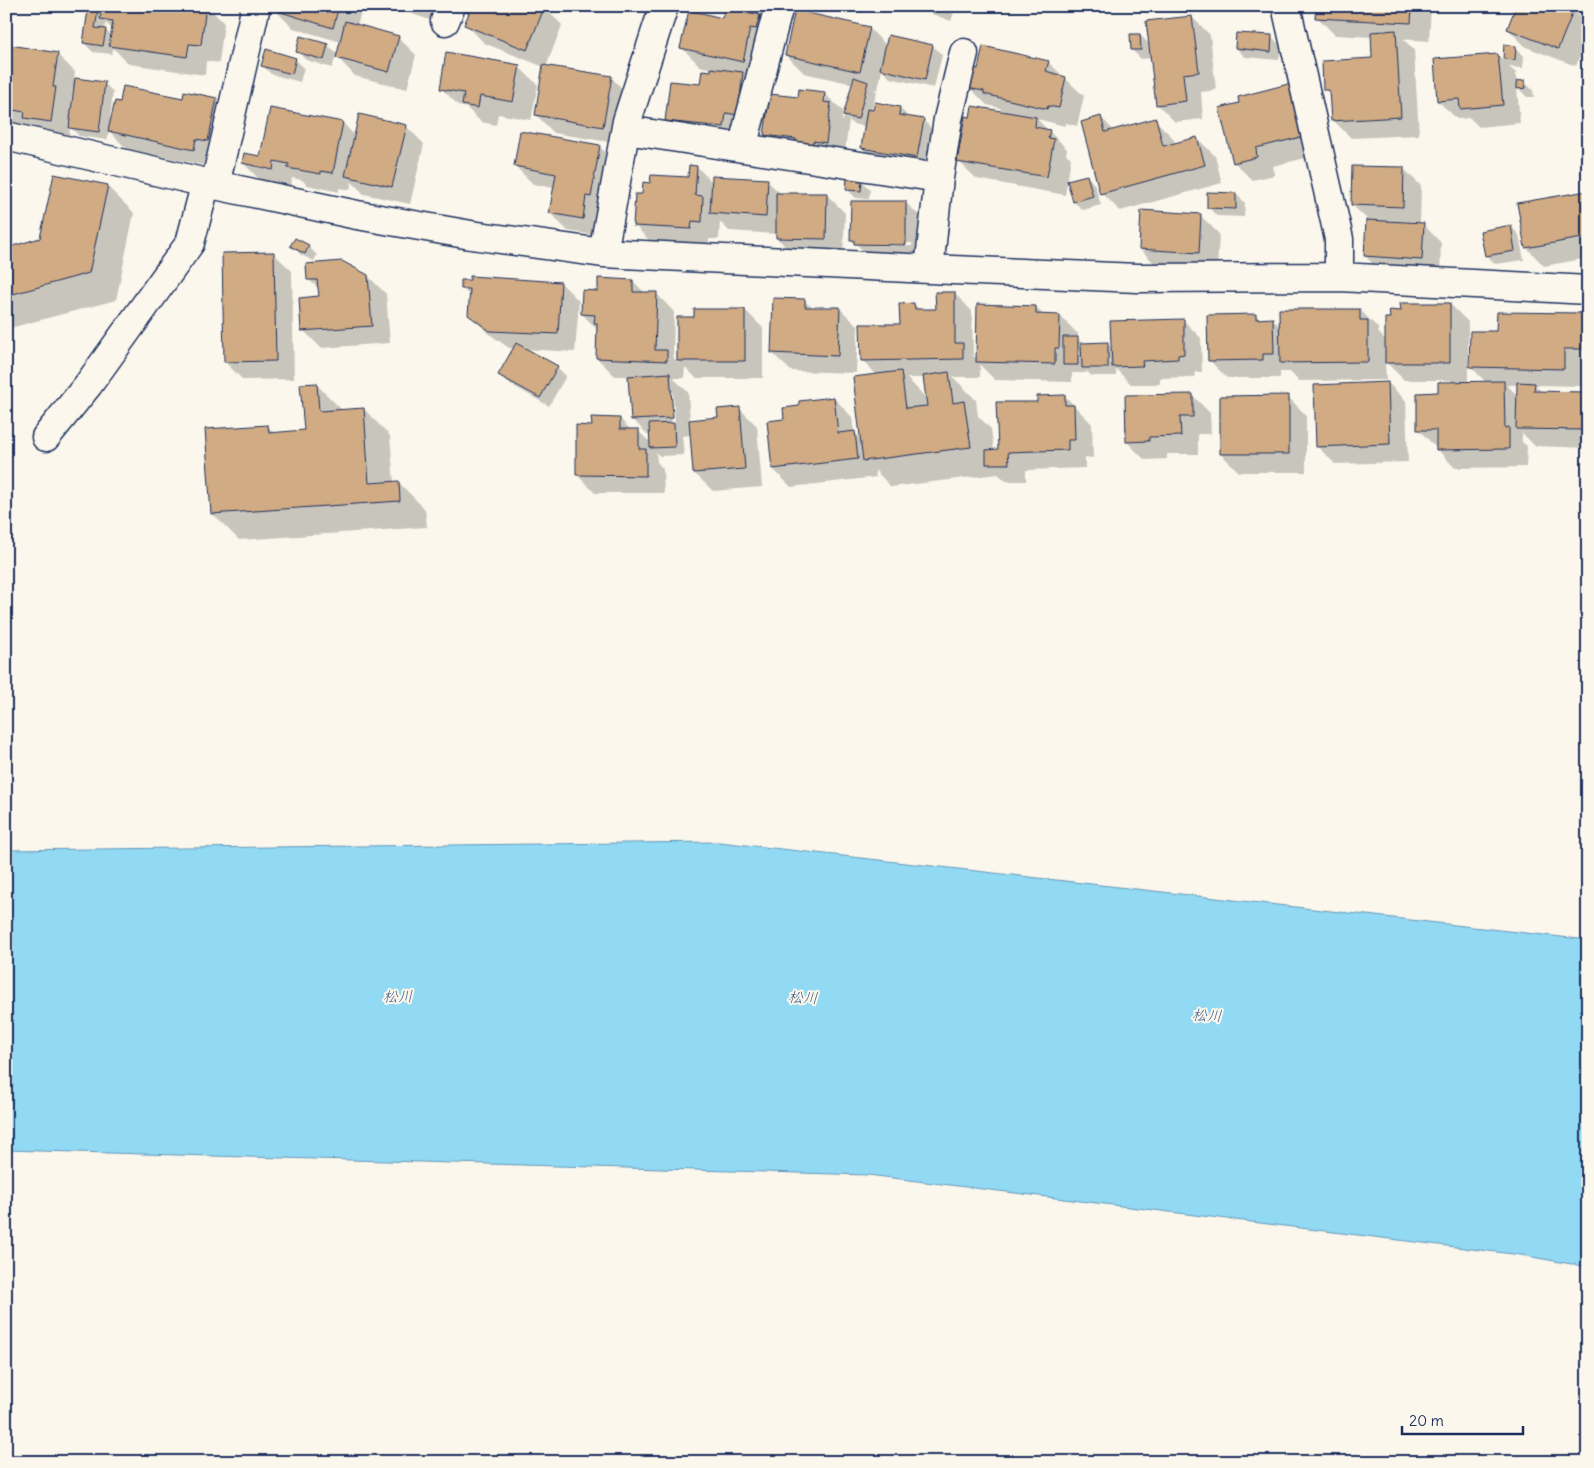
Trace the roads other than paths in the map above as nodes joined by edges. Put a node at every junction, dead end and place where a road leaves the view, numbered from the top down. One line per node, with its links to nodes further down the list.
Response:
1 (256, 6): 10 (street)
2 (779, 6): 8 (street)
3 (1286, 6): 13 (street)
4 (660, 7): 6 (street)
5 (964, 53): 9 (street)
6 (626, 130): 8 (street); 11 (street)
7 (6, 136): 10 (street)
8 (742, 148): 9 (street)
9 (939, 178): 12 (street)
10 (211, 184): 11 (street); 15 (street)
11 (603, 253): 12 (street)
12 (929, 269): 13 (street)
13 (1339, 277): 14 (street)
14 (1588, 290)
15 (46, 437)

